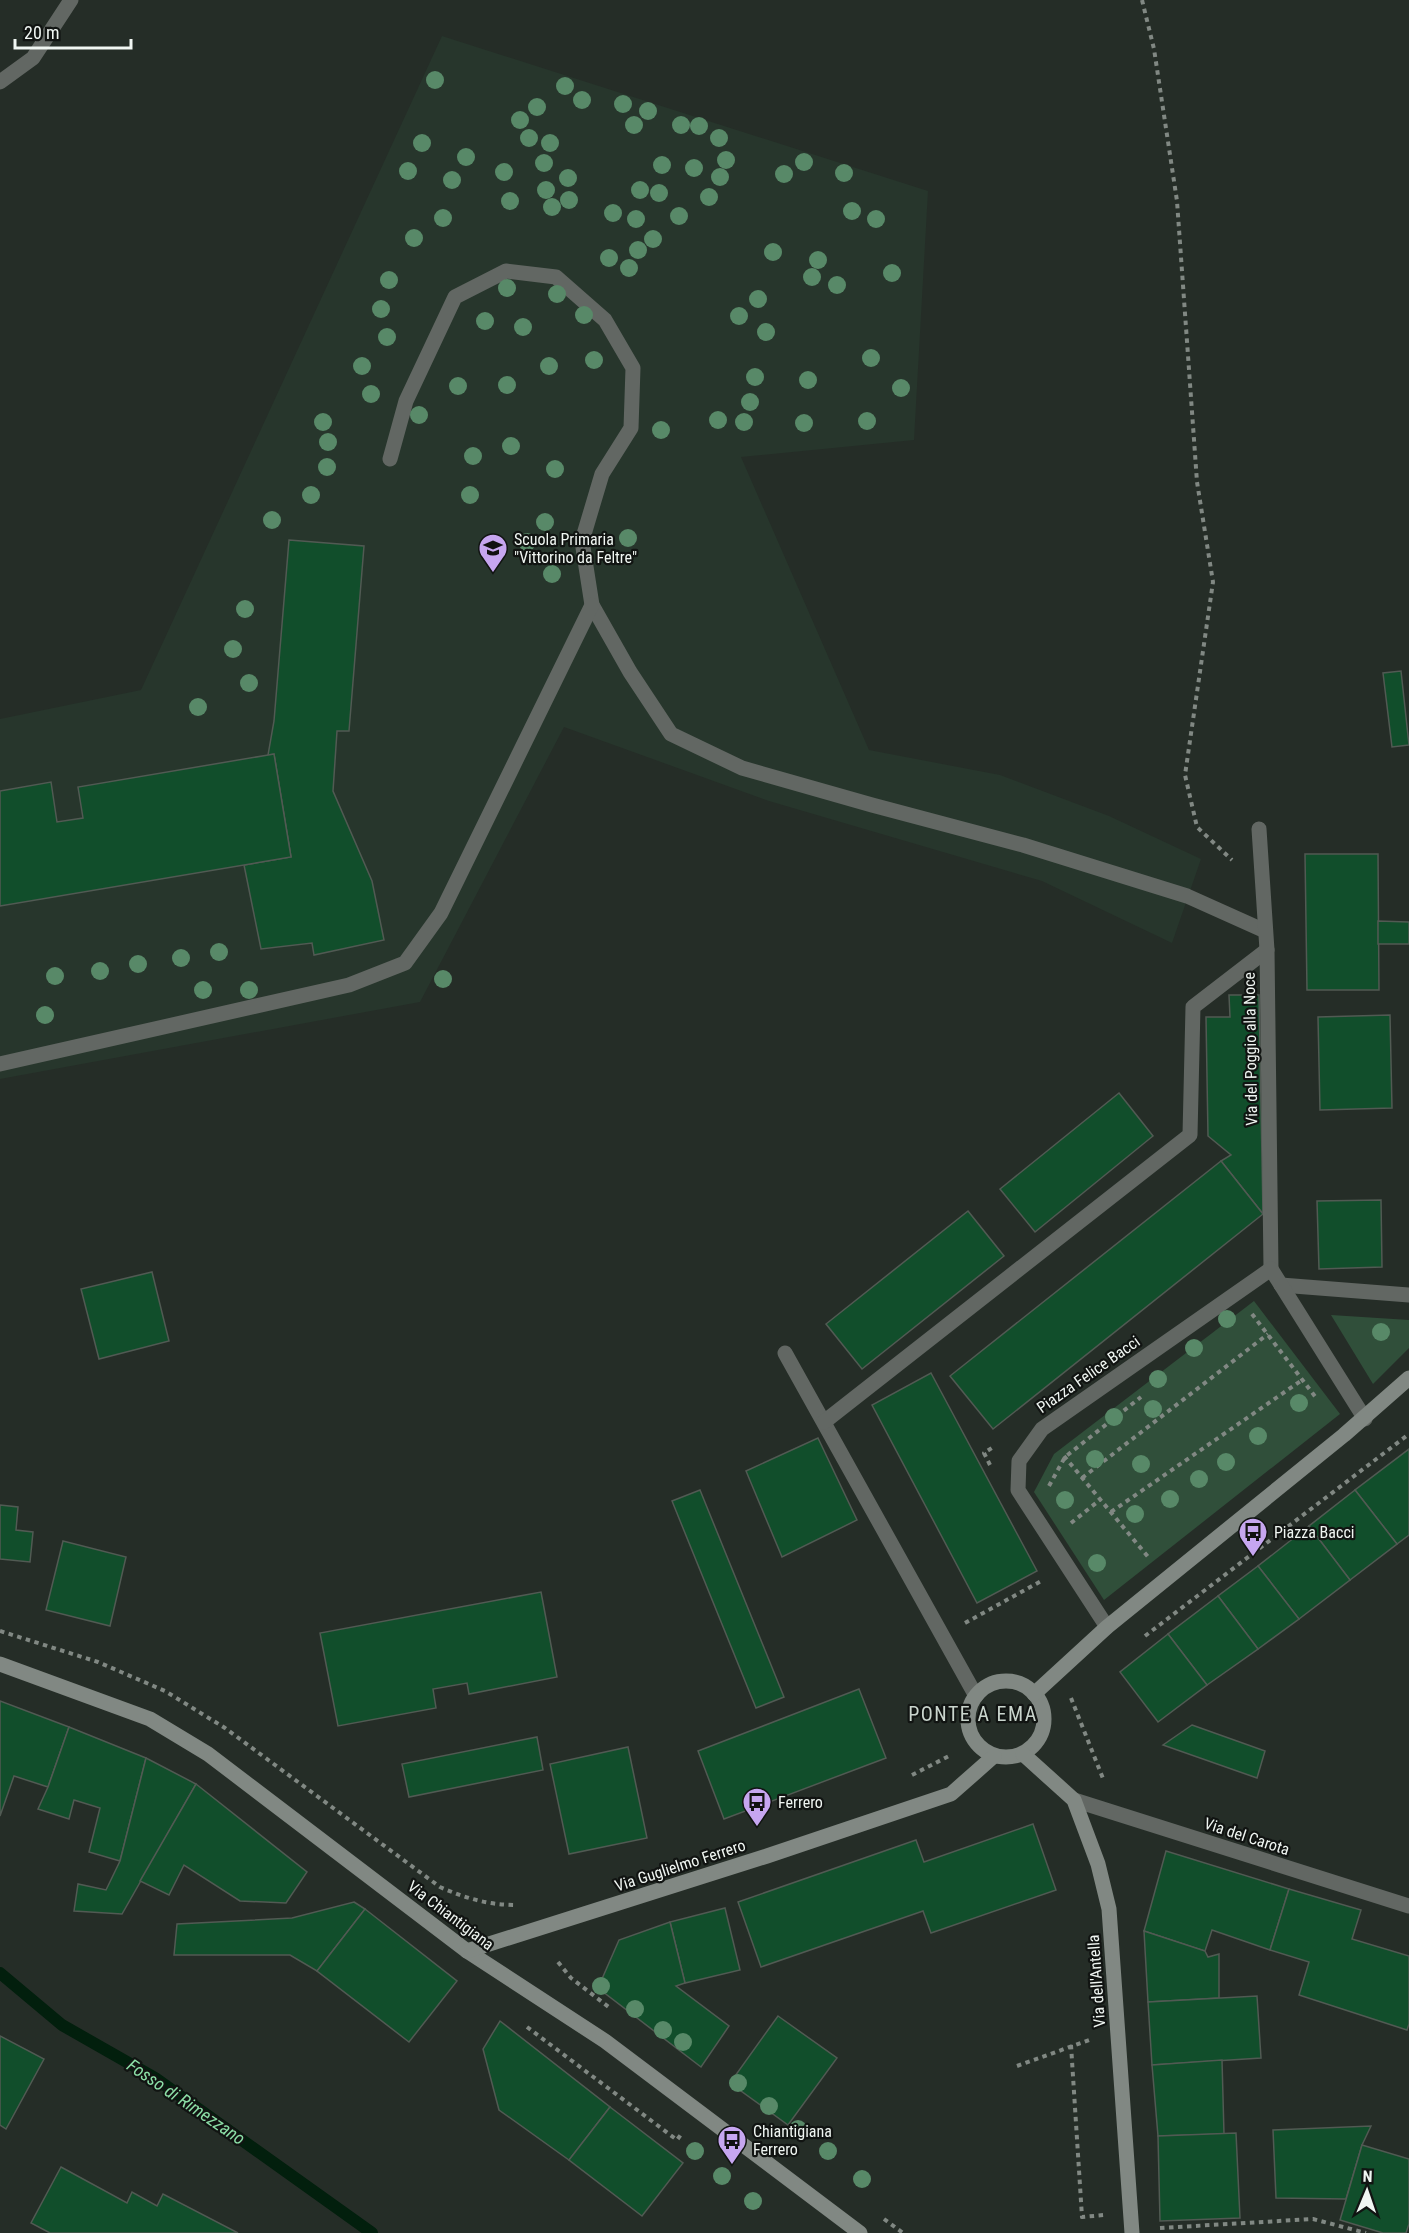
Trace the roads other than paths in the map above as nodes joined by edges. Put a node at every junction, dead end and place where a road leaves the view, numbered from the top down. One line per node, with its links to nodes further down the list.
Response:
1 (71, 0): 2 (street)
2 (0, 82)
3 (390, 459): 4 (street)
4 (592, 605): 6 (street); 8 (street)
5 (1259, 829): 6 (street, Via del Poggio alla Noce)
6 (1265, 931): 7 (street, Via del Poggio alla Noce)
7 (1267, 950): 9 (street, Via del Poggio alla Noce); 15 (street)
8 (0, 1064)
9 (1271, 1269): 10 (street); 16 (street, Piazza Felice Bacci)
10 (1281, 1286): 11 (street); 14 (street)
11 (1409, 1295)
12 (785, 1353): 15 (street)
13 (1409, 1378): 14 (street)
14 (1365, 1419): 16 (street)
15 (824, 1422): 19 (street)
16 (1107, 1627): 18 (street)
17 (0, 1664): 24 (street, Via Chiantigiana)
18 (1034, 1694): 19 (street); 20 (street)
19 (976, 1696): 21 (street)
20 (1023, 1754): 21 (street); 22 (street, Via dell'Antella)
21 (994, 1756): 24 (street, Via Guglielmo Ferrero)
22 (1074, 1800): 23 (street, Via del Carota); 26 (street, Via dell'Antella)
23 (1409, 1906)
24 (467, 1951): 25 (street, Via Chiantigiana)
25 (860, 2233)
26 (1132, 2233)

